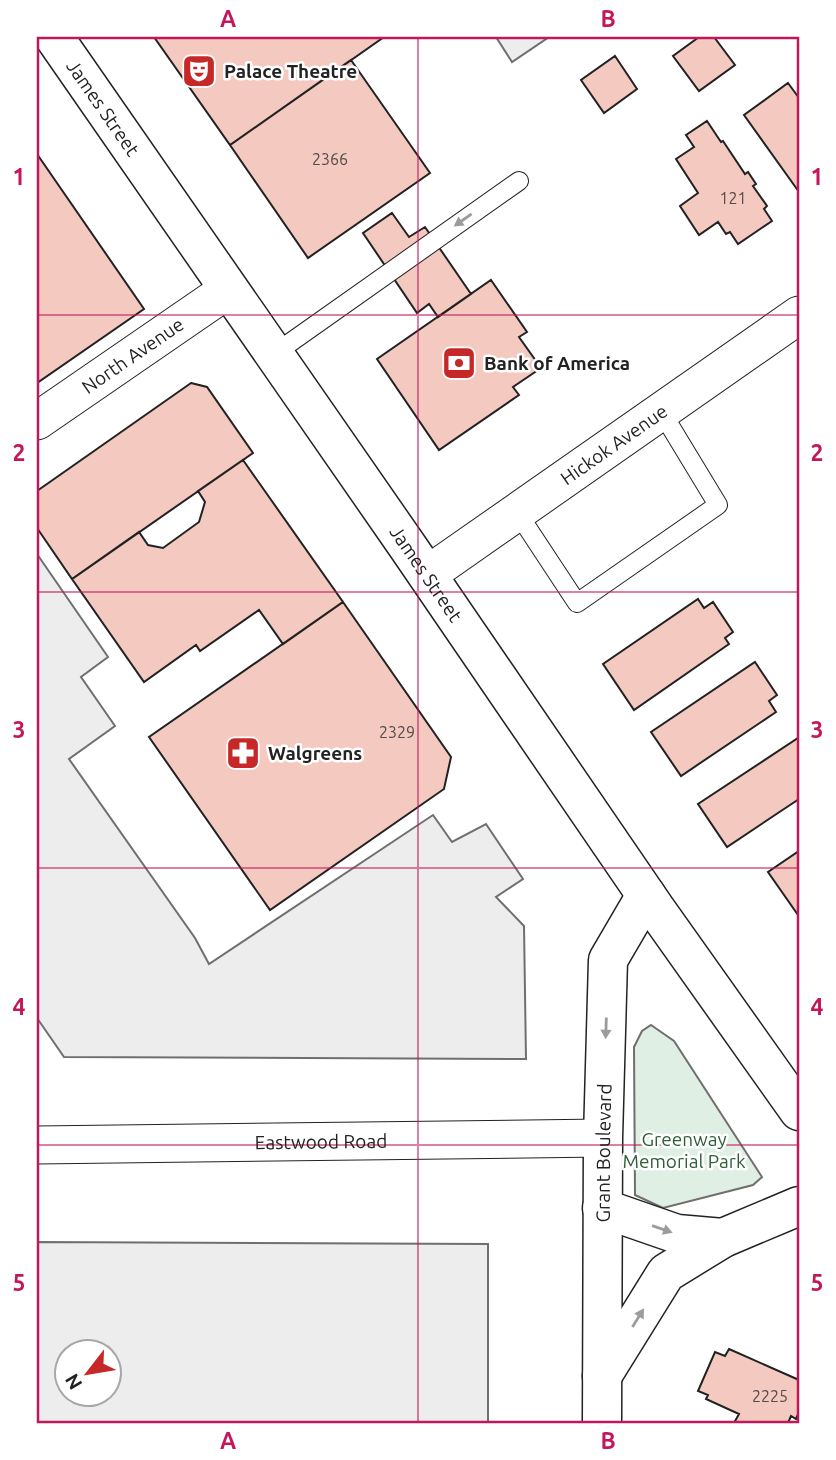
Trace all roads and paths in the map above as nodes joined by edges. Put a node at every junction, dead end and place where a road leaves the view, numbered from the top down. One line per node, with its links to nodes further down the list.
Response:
1 (54, 37): 3 (main road, James Street)
2 (519, 181): 5 (lane, one-way to 5)
3 (229, 289): 5 (main road, James Street); 7 (street, North Avenue)
4 (799, 315): 6 (street, Hickok Avenue)
5 (274, 354): 9 (main road, James Street)
6 (661, 411): 8 (street, Hickok Avenue); 8 (lane)
7 (37, 421)
8 (517, 512): 9 (street, Hickok Avenue)
9 (427, 575): 10 (main road, James Street)
10 (646, 895): 11 (main road, James Street); 12 (main road, Grant Boulevard, one-way to 12)
11 (799, 1111)
12 (603, 1138): 13 (street, Eastwood Road); 15 (main road, Grant Boulevard)
13 (37, 1145)
14 (799, 1206): 16 (main road)
15 (602, 1208): 16 (main road, one-way to 16); 17 (main road, Grant Boulevard)
16 (723, 1238): 17 (main road, one-way to 16)
17 (602, 1376): 18 (main road, Grant Boulevard)
18 (602, 1423)

